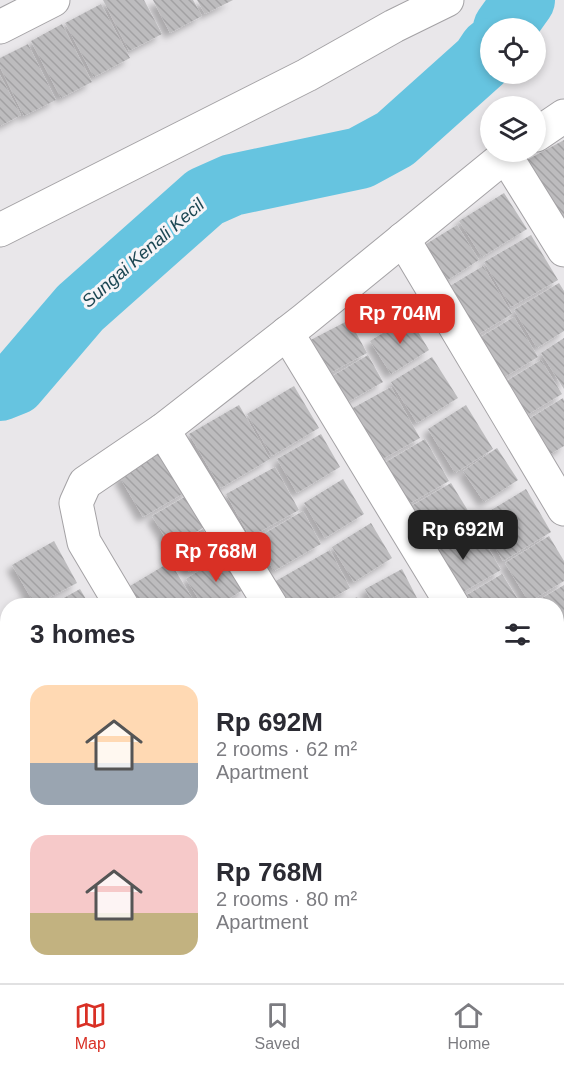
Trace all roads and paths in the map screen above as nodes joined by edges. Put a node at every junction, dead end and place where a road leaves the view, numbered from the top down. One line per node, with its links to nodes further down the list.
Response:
1 (53, 0): 3 (street)
2 (447, 0): 8 (street)
3 (0, 27)
4 (564, 116): 5 (street)
5 (546, 128)
6 (496, 162): 9 (street)
7 (512, 162): 10 (street)
8 (0, 230)
9 (403, 239): 11 (street); 13 (street)
10 (564, 250)
11 (287, 333): 12 (street); 16 (street)
12 (163, 430): 14 (street); 15 (street)
13 (564, 509)
14 (117, 598)
15 (266, 598)
16 (448, 598)

